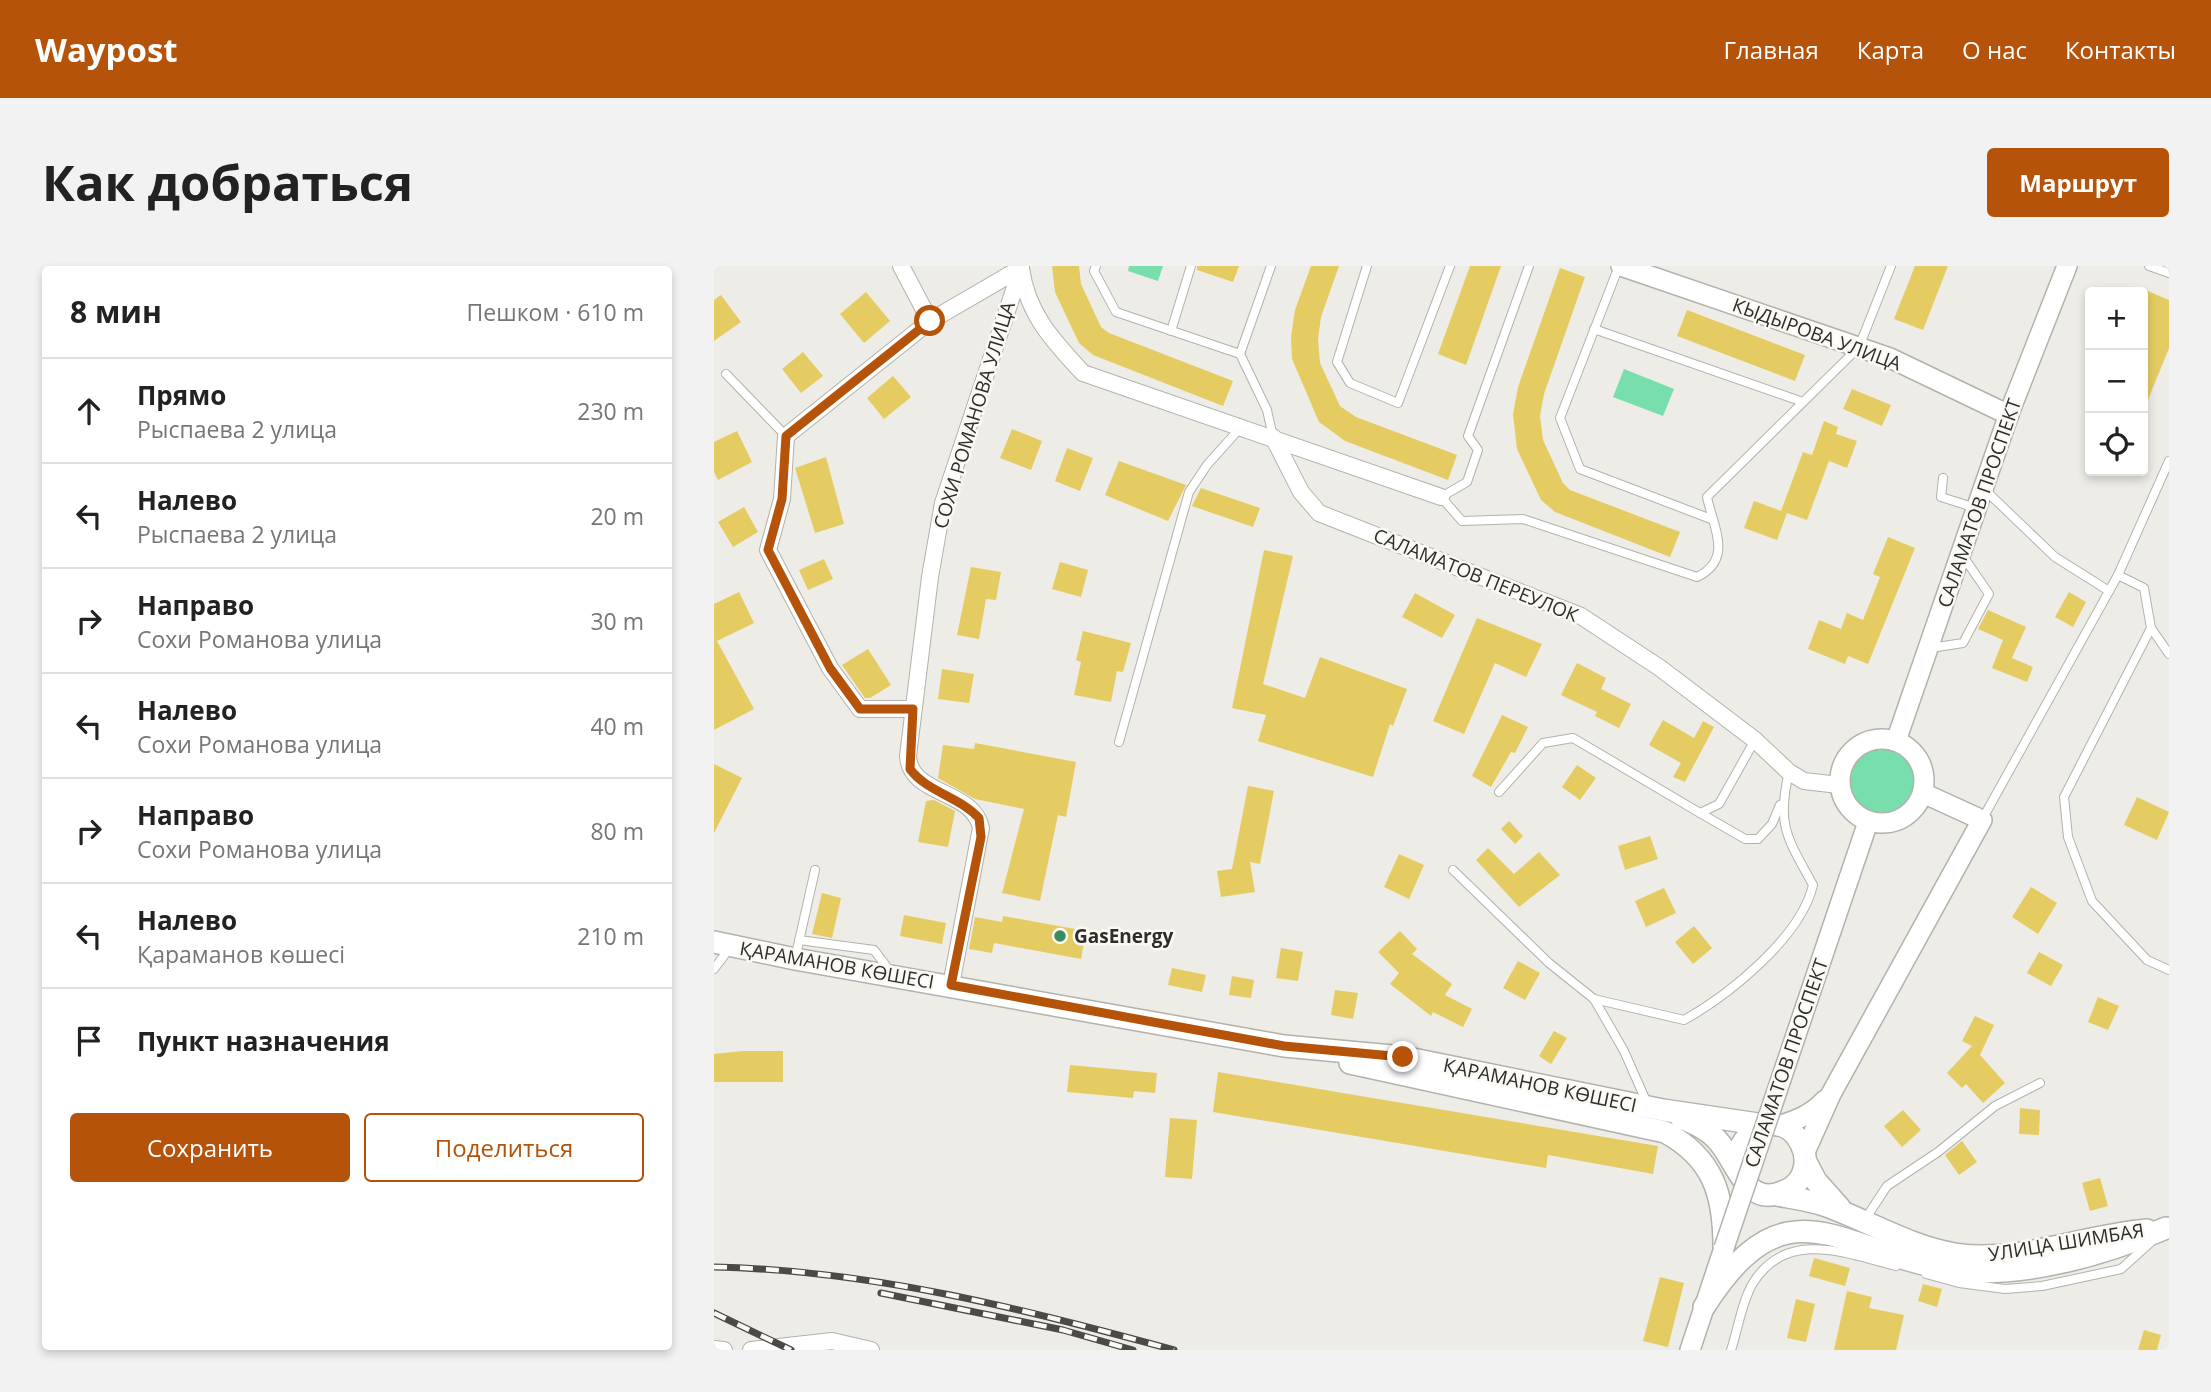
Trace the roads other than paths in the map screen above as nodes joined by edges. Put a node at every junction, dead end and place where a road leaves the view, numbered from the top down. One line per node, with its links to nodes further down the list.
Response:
1 (901, 266): 14 (street)
2 (1096, 266): 16 (lane)
3 (1191, 266): 16 (lane)
4 (1271, 266): 18 (lane)
5 (1367, 266): 6 (lane)
6 (1450, 266)
7 (1529, 266): 28 (lane)
8 (1620, 266): 15 (lane); 17 (street, КЫДЫРОВА УЛИЦА)
9 (1891, 266): 17 (lane)
10 (2067, 266): 21 (street, САЛАМАТОВ ПРОСПЕКТ)
11 (2149, 266): 13 (lane)
12 (1021, 267): 14 (street); 22 (street); 37 (street, СОХИ РОМАНОВА УЛИЦА)
13 (2169, 273)
14 (930, 321): 23 (street)
15 (1594, 329): 20 (lane); 30 (lane)
16 (1171, 331): 18 (lane)
17 (1859, 347): 20 (lane); 21 (street, КЫДЫРОВА УЛИЦА)
18 (1240, 354): 24 (lane)
19 (726, 374): 23 (lane)
20 (1803, 402): 30 (lane)
21 (2008, 415): 27 (street, САЛАМАТОВ ПРОСПЕКТ)
22 (1242, 426): 24 (street); 40 (lane)
23 (786, 436): 37 (street)
24 (1273, 437): 28 (street); 38 (street, САЛАМАТОВ ПЕРЕУЛОК)
25 (2169, 461): 32 (lane)
26 (1943, 478): 29 (lane)
27 (1983, 488): 29 (street, САЛАМАТОВ ПРОСПЕКТ); 33 (lane)
28 (1441, 496): 30 (lane)
29 (1976, 508): 31 (street, САЛАМАТОВ ПРОСПЕКТ)
30 (1711, 519)
31 (1961, 552): 35 (street, САЛАМАТОВ ПРОСПЕКТ); 35 (lane)
32 (2118, 575): 33 (lane); 34 (lane)
33 (2109, 591): 47 (lane)
34 (2151, 628): 36 (lane); 54 (lane)
35 (1928, 648): 39 (street, САЛАМАТОВ ПРОСПЕКТ)
36 (2169, 654)
37 (913, 709): 55 (street, СОХИ РОМАНОВА УЛИЦА)
38 (1755, 740): 41 (street, САЛАМАТОВ ПЕРЕУЛОК); 46 (lane)
39 (1896, 741): 42 (street); 44 (street)
40 (1119, 742)
41 (1789, 772): 42 (street, САЛАМАТОВ ПЕРЕУЛОК); 45 (lane)
42 (1839, 785): 48 (street)
43 (1499, 792): 46 (lane)
44 (1923, 793): 47 (street); 48 (street)
45 (1782, 803): 46 (lane); 56 (lane)
46 (1700, 813)
47 (1982, 820): 59 (street)
48 (1867, 822): 67 (street, САЛАМАТОВ ПРОСПЕКТ, bridge)
49 (815, 870): 52 (lane)
50 (1453, 870): 56 (lane)
51 (723, 944): 52 (main road, ҚАРАМАНОВ КӨШЕСІ); 53 (lane)
52 (797, 949): 55 (main road, ҚАРАМАНОВ КӨШЕСІ)
53 (714, 969)
54 (2169, 970)
55 (951, 985): 57 (main road, ҚАРАМАНОВ КӨШЕСІ)
56 (1594, 999): 60 (lane)
57 (1284, 1046): 60 (main road, ҚАРАМАНОВ КӨШЕСІ); 67 (main road)
58 (2040, 1083): 65 (lane)
59 (1831, 1094): 61 (street); 62 (street)
60 (1656, 1109): 61 (main road); 63 (main road)
61 (1772, 1126): 62 (main road); 63 (main road)
62 (1805, 1157): 64 (main road); 65 (main road)
63 (1736, 1165): 64 (main road)
64 (1777, 1195): 65 (main road, УЛИЦА ШИМБАЯ)
65 (1855, 1219): 66 (main road, УЛИЦА ШИМБАЯ)
66 (2168, 1228): 68 (main road); 75 (lane)
67 (1724, 1248): 68 (street, САЛАМАТОВ ПРОСПЕКТ)
68 (1704, 1307): 74 (street, САЛАМАТОВ ПРОСПЕКТ)
69 (714, 1349): 71 (street)
70 (771, 1349): 72 (street); 73 (street)
71 (724, 1350)
72 (751, 1350)
73 (871, 1350)
74 (1690, 1350)
75 (1731, 1350)

